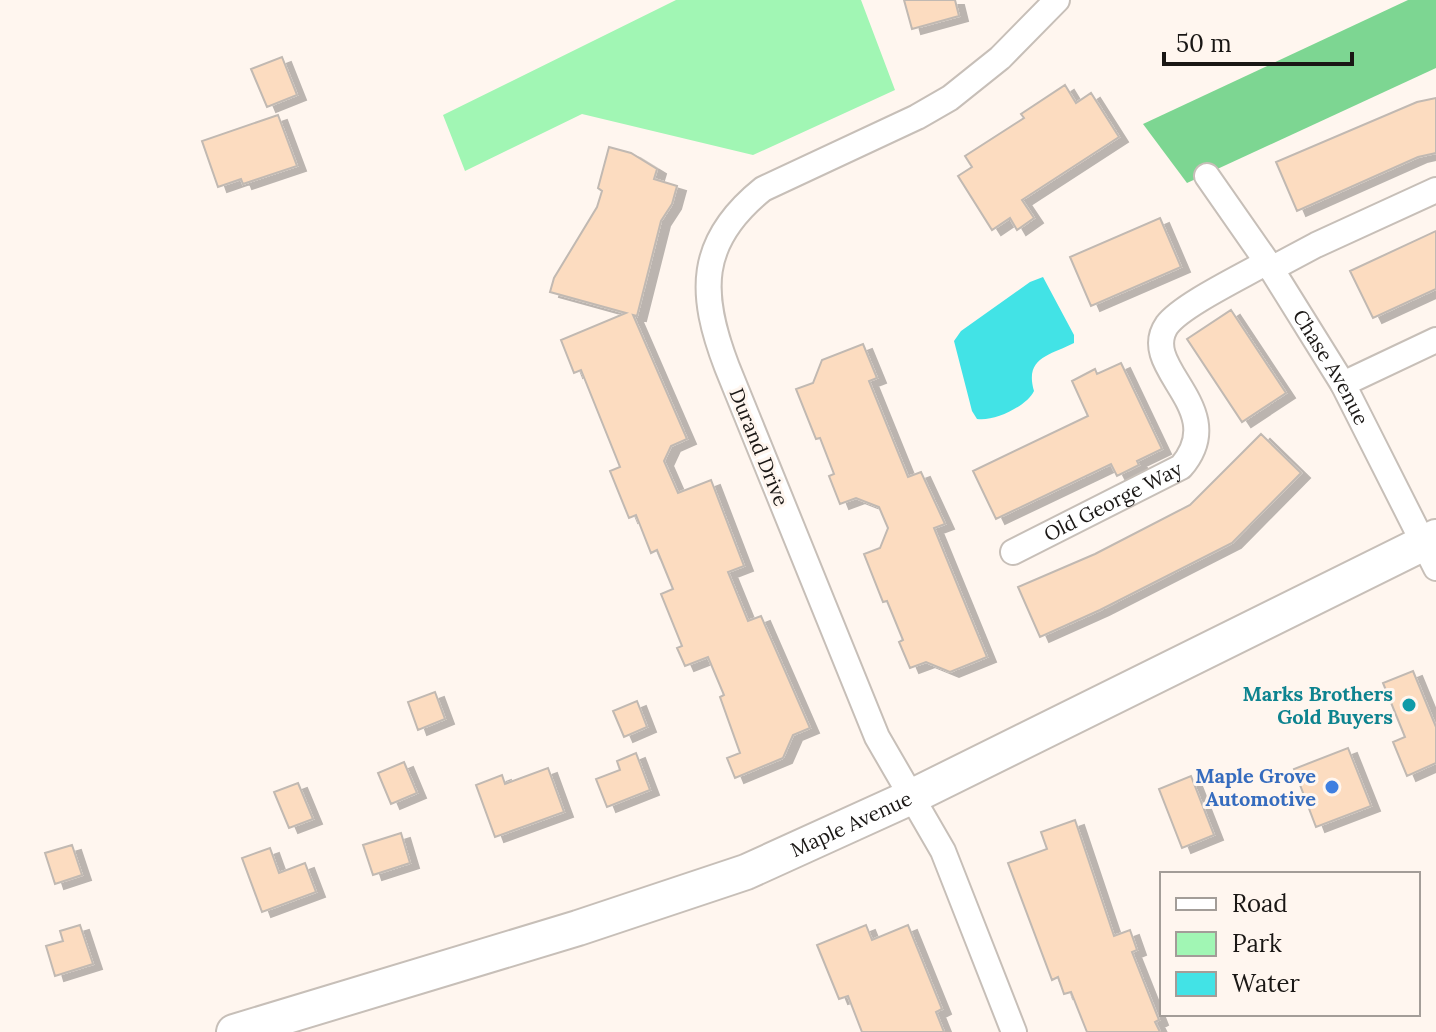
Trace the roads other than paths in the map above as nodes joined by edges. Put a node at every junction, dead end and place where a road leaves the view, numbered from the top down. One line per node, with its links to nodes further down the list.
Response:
1 (1057, 0): 9 (street, Durand Drive)
2 (1207, 176): 4 (street, Chase Avenue)
3 (1436, 190): 4 (street)
4 (1269, 266): 6 (street, Chase Avenue); 8 (street, Old George Way)
5 (1436, 340): 6 (street)
6 (1343, 384): 7 (street, Chase Avenue)
7 (1432, 549): 9 (main road, Maple Avenue)
8 (1013, 552)
9 (911, 797): 10 (main road, Maple Avenue); 11 (street, Durand Drive)
10 (234, 1032)
11 (1014, 1032)

